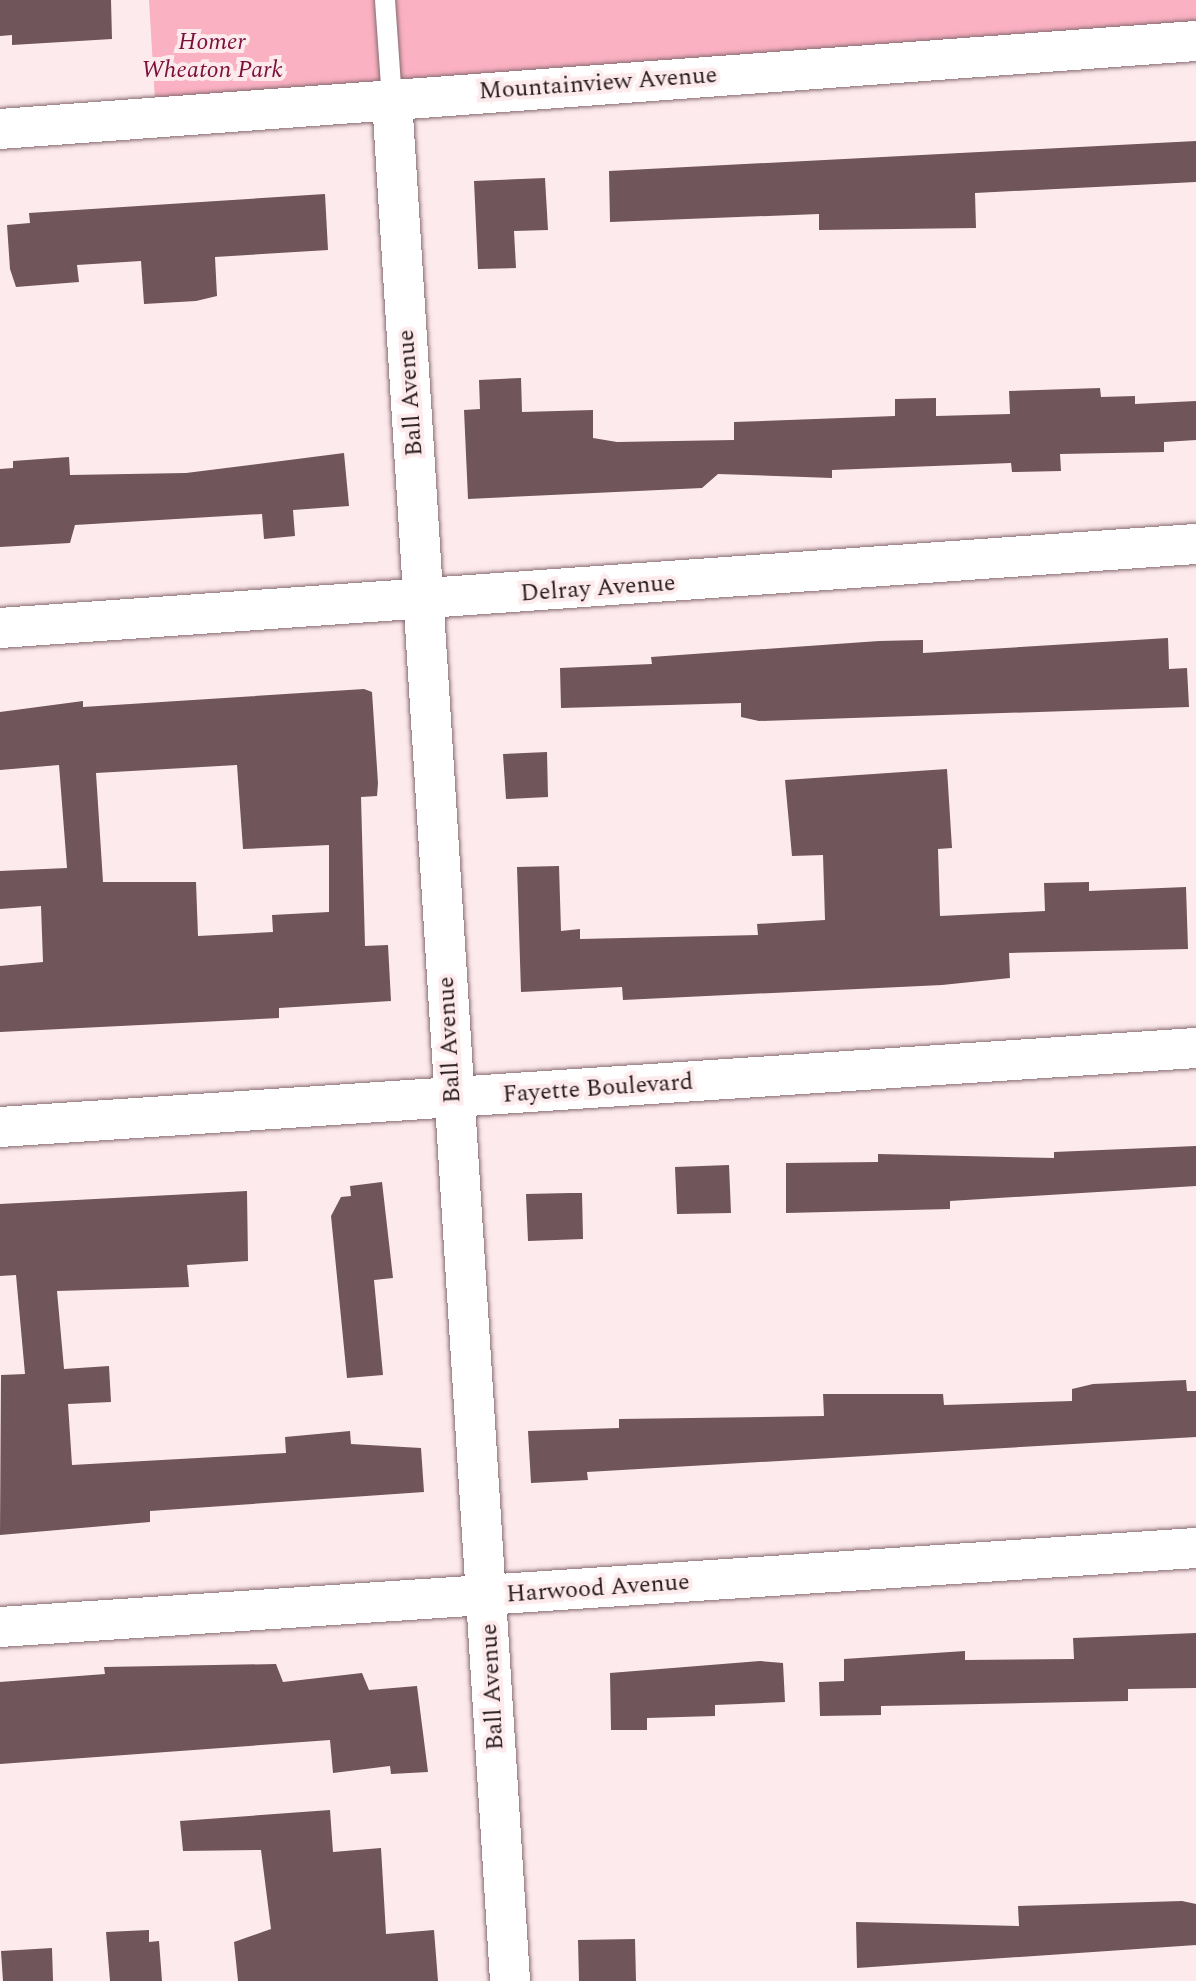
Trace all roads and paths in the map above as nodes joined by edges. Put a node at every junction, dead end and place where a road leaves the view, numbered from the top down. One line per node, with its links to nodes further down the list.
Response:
1 (385, 0): 3 (lane)
2 (1196, 41): 3 (street, Mountainview Avenue)
3 (392, 99): 4 (street, Mountainview Avenue); 6 (street, Ball Avenue)
4 (0, 129)
5 (1196, 544): 6 (street, Delray Avenue)
6 (424, 601): 7 (street, Delray Avenue); 9 (street, Ball Avenue)
7 (0, 628)
8 (1196, 1048): 9 (street, Fayette Boulevard)
9 (453, 1098): 10 (street, Fayette Boulevard); 12 (street, Ball Avenue)
10 (0, 1127)
11 (1196, 1548): 12 (street, Harwood Avenue)
12 (487, 1596): 13 (street, Harwood Avenue); 14 (street, Ball Avenue)
13 (0, 1627)
14 (510, 1981)

